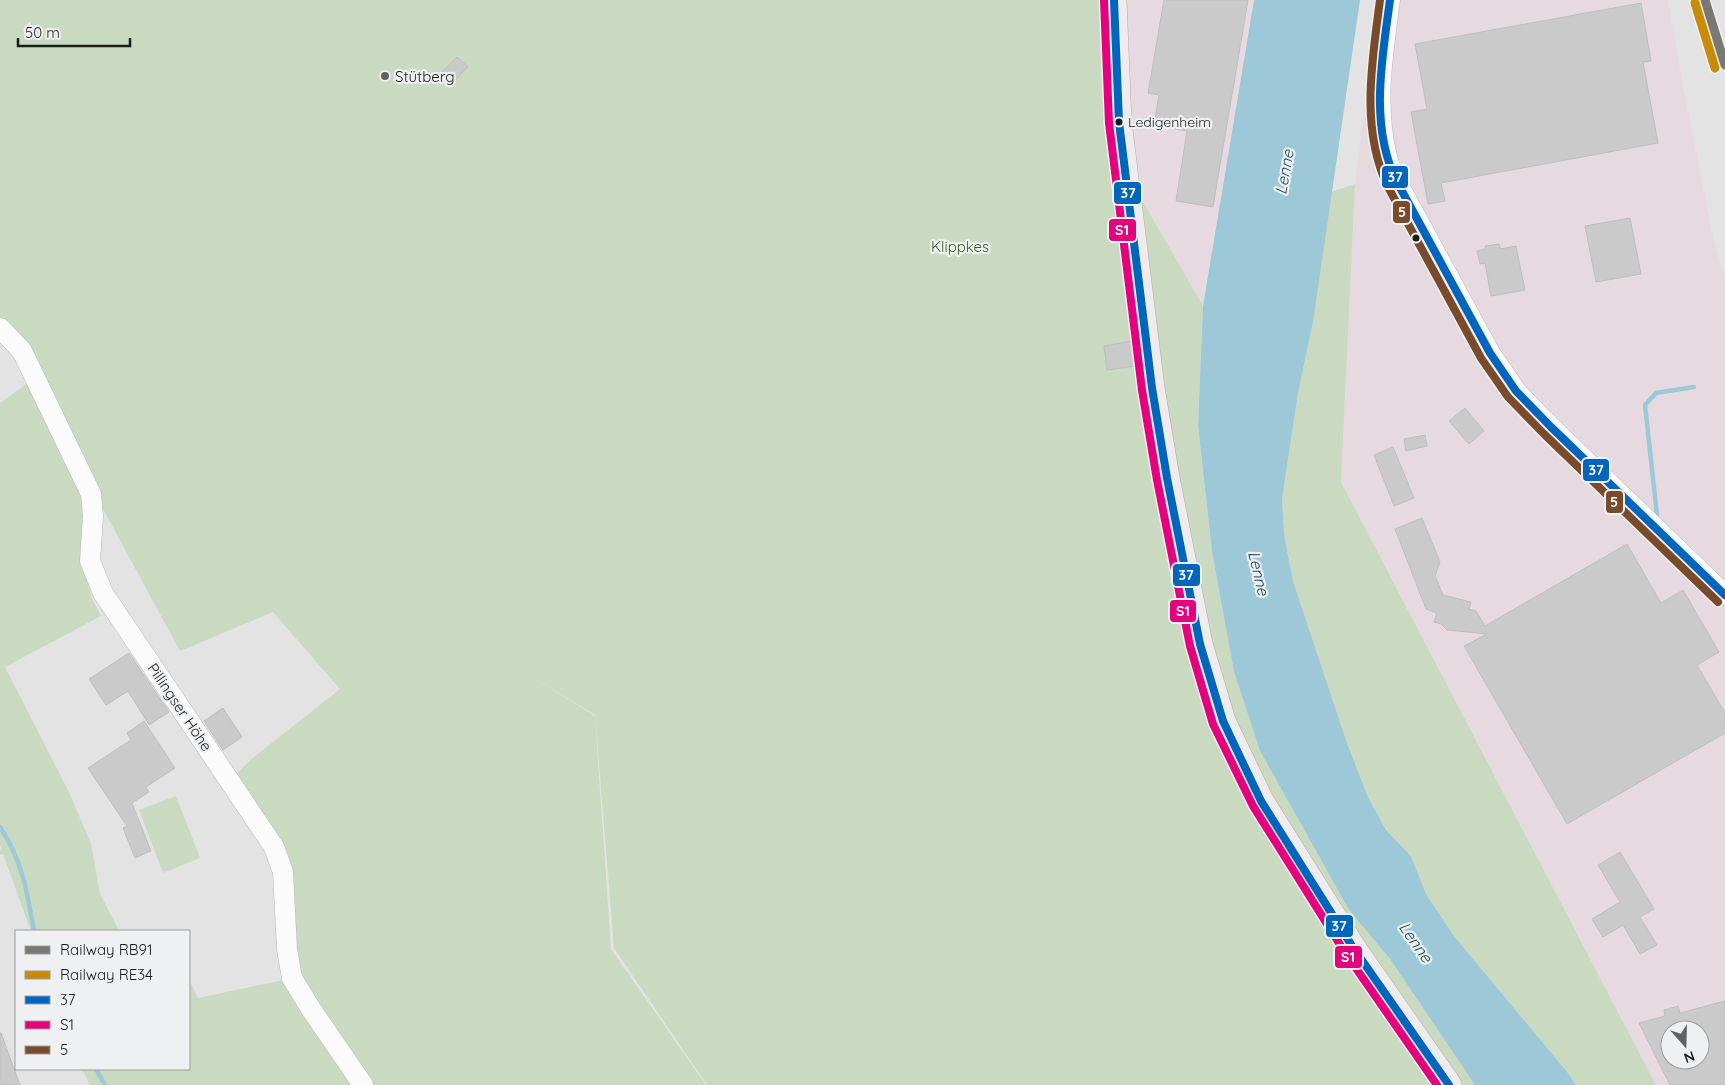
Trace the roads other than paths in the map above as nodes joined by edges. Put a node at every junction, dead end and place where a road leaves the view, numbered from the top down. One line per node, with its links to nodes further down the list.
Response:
1 (1114, 0): 6 (main road)
2 (1390, 0): 4 (street)
3 (0, 328): 5 (street, Pillingser Höhe)
4 (1725, 595)
5 (363, 1085)
6 (1449, 1085)

